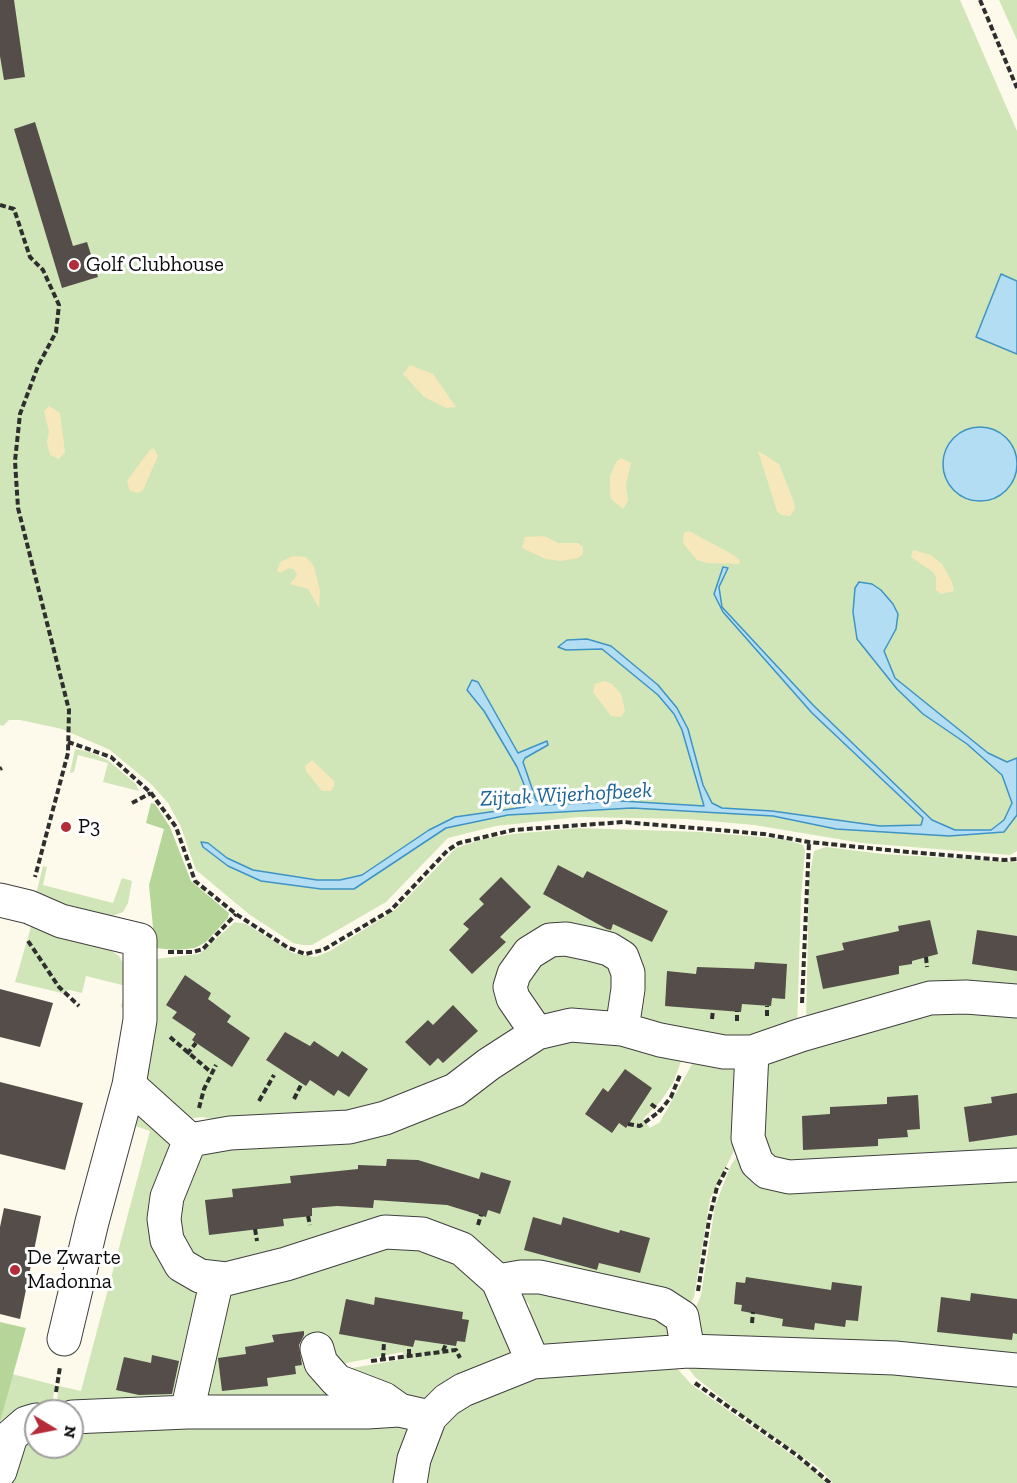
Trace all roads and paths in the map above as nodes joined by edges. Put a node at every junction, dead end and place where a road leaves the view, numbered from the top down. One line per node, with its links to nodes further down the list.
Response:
1 (980, 0): 2 (path)
2 (1017, 88)
3 (0, 205): 4 (path)
4 (68, 742): 5 (path); 9 (path)
5 (151, 793): 6 (path); 10 (path)
6 (132, 803)
7 (809, 842): 8 (path); 10 (path); 17 (path)
8 (1017, 859)
9 (15, 903): 11 (lane); 13 (path)
10 (236, 914): 11 (path)
11 (141, 950): 24 (lane)
12 (1017, 1001): 17 (lane)
13 (80, 1006)
14 (170, 1028): 21 (path)
15 (622, 1029): 16 (lane); 16 (lane); 19 (lane)
16 (537, 1033): 29 (lane)
17 (801, 1035): 20 (lane)
18 (196, 1043): 21 (path)
19 (690, 1046): 20 (lane); 26 (path)
20 (752, 1052): 28 (lane)
21 (187, 1054): 23 (path)
22 (216, 1065): 23 (path)
23 (212, 1073): 29 (path)
24 (129, 1085): 29 (lane); 36 (lane)
25 (651, 1104): 26 (path)
26 (660, 1111): 27 (path)
27 (628, 1124)
28 (748, 1138): 30 (lane); 34 (path)
29 (195, 1139): 31 (lane)
30 (1017, 1165)
31 (217, 1279): 32 (lane); 49 (lane)
32 (498, 1281): 34 (lane); 45 (lane)
33 (753, 1312): 35 (path)
34 (682, 1317): 42 (lane)
35 (752, 1326)
36 (64, 1339): 47 (path)
37 (384, 1342): 44 (path)
38 (446, 1344): 41 (path)
39 (409, 1347): 43 (path)
40 (317, 1349): 50 (lane)
41 (443, 1351)
42 (682, 1352): 45 (lane); 46 (lane); 54 (path)
43 (409, 1355)
44 (383, 1359)
45 (533, 1362): 50 (lane)
46 (1017, 1370)
47 (64, 1399)
48 (84, 1406): 49 (lane)
49 (188, 1412): 50 (lane)
50 (414, 1413): 53 (lane)
51 (24, 1425): 52 (lane)
52 (0, 1471)
53 (410, 1483)
54 (830, 1483)

